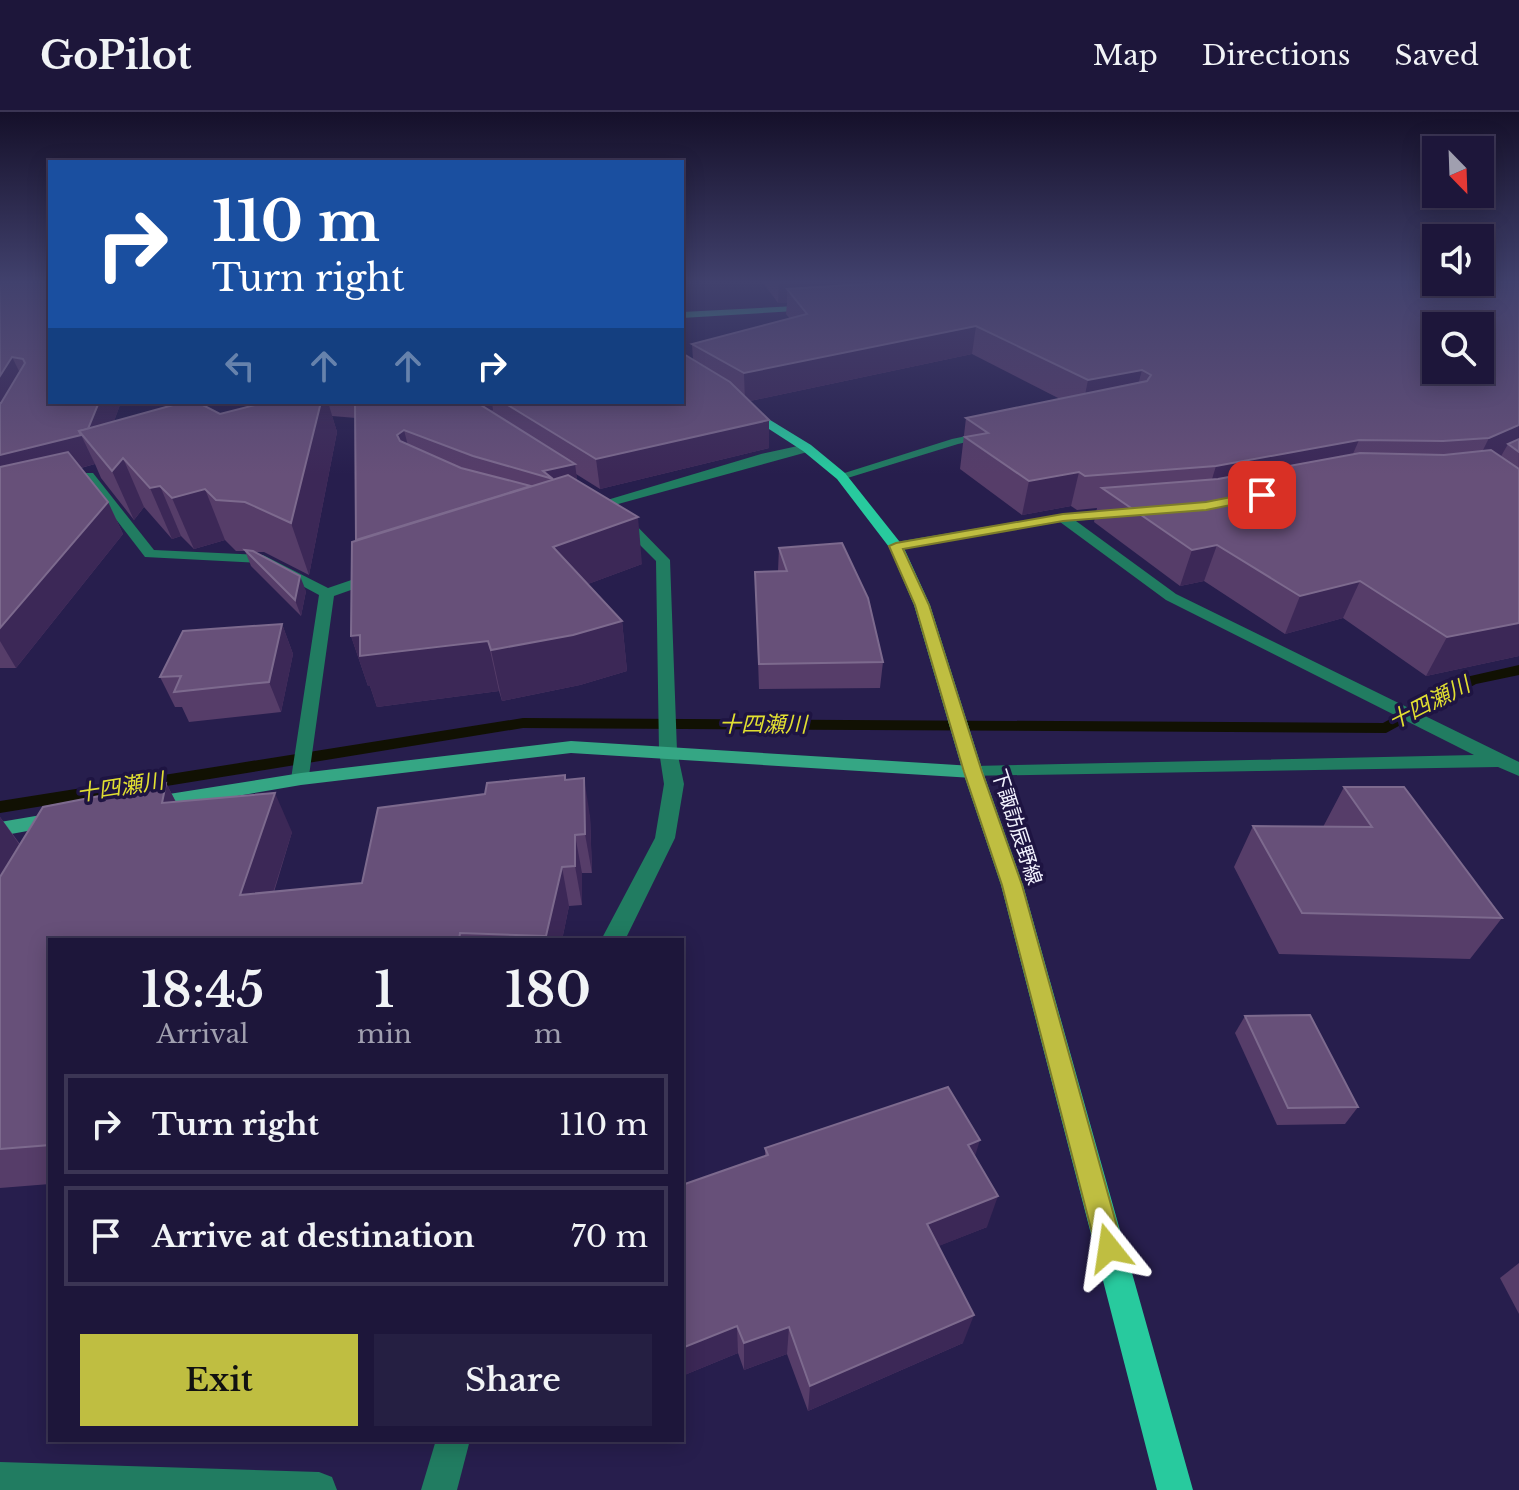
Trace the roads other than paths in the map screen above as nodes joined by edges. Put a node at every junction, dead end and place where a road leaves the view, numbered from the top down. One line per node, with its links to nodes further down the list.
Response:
1 (729, 400): 3 (main road, 下諏訪辰野線)
2 (1001, 432): 5 (street)
3 (807, 448): 5 (main road, 下諏訪辰野線); 6 (street)
4 (89, 475): 12 (street)
5 (841, 476): 10 (main road, 下諏訪辰野線)
6 (598, 498): 8 (street); 13 (street)
7 (1143, 511): 9 (street)
8 (575, 512)
9 (1063, 518): 10 (street); 14 (street)
10 (896, 546): 16 (main road, 下諏訪辰野線)
11 (385, 574): 12 (street)
12 (327, 593): 17 (street)
13 (668, 751): 16 (street); 17 (street); 21 (street)
14 (1499, 761): 15 (street); 16 (street)
15 (1519, 770)
16 (973, 772): 26 (main road, 下諏訪辰野線)
17 (301, 779): 18 (street)
18 (135, 806)
19 (75, 816): 20 (street)
20 (0, 829)
21 (614, 938)
22 (452, 1442): 25 (street)
23 (0, 1480): 24 (street)
24 (319, 1490)
25 (439, 1490)
26 (1175, 1490)

